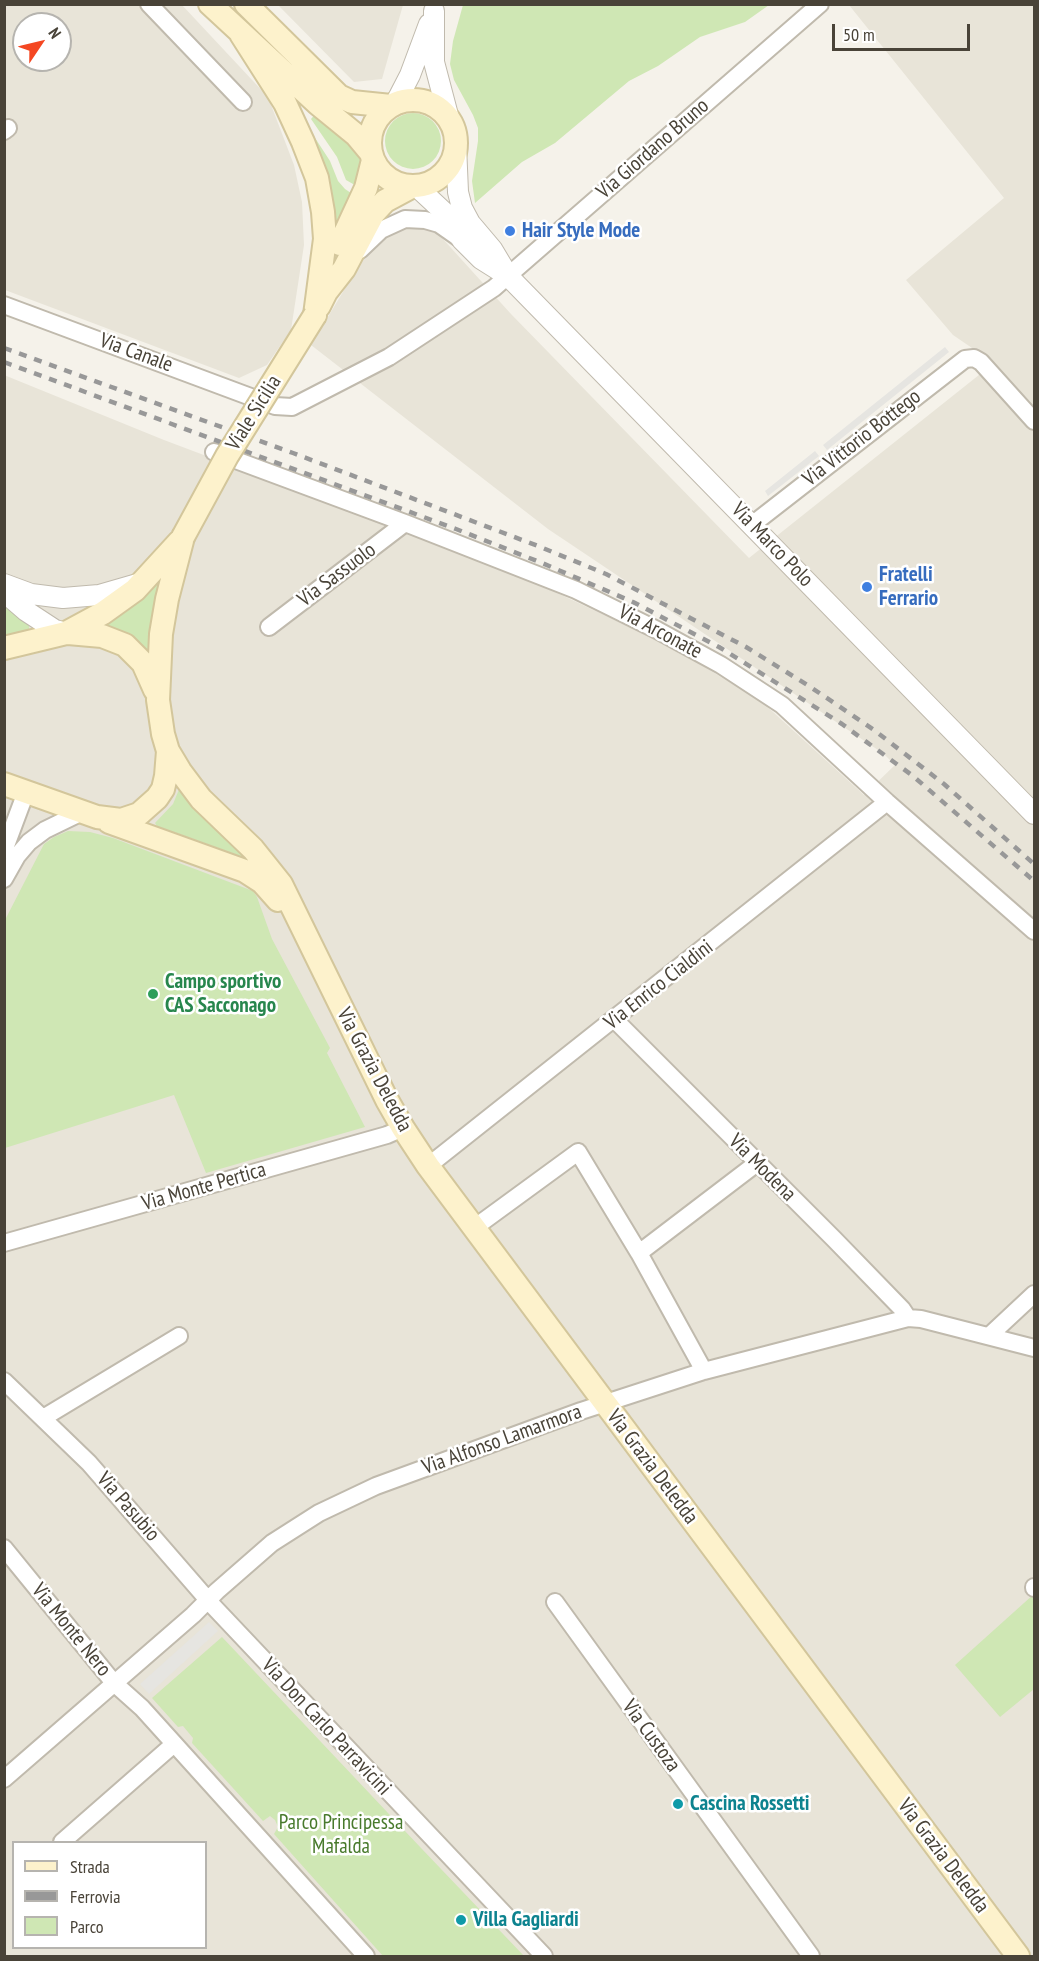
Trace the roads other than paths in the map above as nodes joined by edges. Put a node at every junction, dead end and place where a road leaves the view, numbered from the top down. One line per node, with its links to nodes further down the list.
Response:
1 (149, 4): 7 (street)
2 (210, 4): 6 (main road)
3 (246, 4): 8 (main road)
4 (820, 4): 15 (street, Via Giordano Bruno)
5 (435, 8): 8 (street); 9 (street)
6 (241, 34): 11 (main road); 18 (main road)
7 (243, 102)
8 (393, 105): 9 (main road); 11 (main road)
9 (449, 118): 10 (main road)
10 (456, 145): 12 (main road); 15 (street, Via Marco Polo)
11 (372, 157): 12 (main road); 16 (main road)
12 (414, 186): 13 (street, Via Marco Polo); 14 (main road)
13 (462, 240): 14 (street); 15 (street, Via Marco Polo)
14 (344, 269): 16 (main road)
15 (508, 276): 19 (street, Via Giordano Bruno); 23 (street, Via Marco Polo)
16 (326, 292): 18 (main road, Viale Sicilia)
17 (4, 306): 19 (street, Via Canale)
18 (315, 315): 24 (main road, Viale Sicilia, bridge)
19 (267, 402)
20 (1035, 421): 23 (street, Via Vittorio Bottego)
21 (214, 452): 22 (street, Via Arconate)
22 (405, 523): 28 (street, Via Sassuolo); 35 (street, Via Arconate)
23 (753, 524): 36 (street, Via Marco Polo)
24 (183, 537): 25 (main road); 31 (main road)
25 (142, 583): 26 (street); 29 (main road)
26 (4, 584)
27 (4, 592): 29 (street)
28 (269, 627)
29 (66, 633): 30 (main road); 31 (main road)
30 (4, 648)
31 (158, 700): 32 (main road)
32 (168, 751): 37 (main road); 41 (main road, Via Grazia Deledda)
33 (4, 784): 34 (main road, Via Grazia Deledda)
34 (26, 792): 37 (main road, Via Grazia Deledda); 38 (street)
35 (887, 802): 40 (street, Via Arconate); 42 (street, Via Enrico Cialdini)
36 (1035, 814)
37 (89, 815): 39 (street); 41 (main road, Via Grazia Deledda)
38 (4, 851)
39 (4, 879)
40 (1035, 931)
41 (316, 959): 43 (main road, Via Grazia Deledda)
42 (615, 1020): 44 (street, Via Modena); 45 (street, Via Enrico Cialdini)
43 (403, 1128): 45 (main road, Via Grazia Deledda); 47 (street, Via Monte Pertica)
44 (757, 1163): 48 (street); 50 (street, Via Modena)
45 (428, 1166): 46 (main road, Via Grazia Deledda)
46 (474, 1228): 48 (street); 56 (main road, Via Grazia Deledda)
47 (4, 1243)
48 (639, 1253): 54 (street)
49 (1035, 1294): 52 (street)
50 (908, 1318): 52 (street, Via Alfonso Lamarmora); 54 (street, Via Alfonso Lamarmora)
51 (178, 1336): 57 (street)
52 (989, 1336): 53 (street, Via Alfonso Lamarmora)
53 (1035, 1348)
54 (704, 1371): 56 (street, Via Alfonso Lamarmora)
55 (4, 1382): 57 (street, Via Pasubio)
56 (604, 1403): 59 (street, Via Alfonso Lamarmora); 68 (main road, Via Grazia Deledda)
57 (43, 1418): 59 (street, Via Pasubio)
58 (4, 1548): 61 (street, Via Monte Nero)
59 (208, 1600): 61 (street, Via Alfonso Lamarmora); 66 (street, Via Don Carlo Parravicini)
60 (555, 1602): 67 (street, Via Custoza)
61 (114, 1683): 62 (street, Via Monte Nero); 63 (street)
62 (174, 1744): 64 (street); 65 (street, Via Monte Nero)
63 (4, 1779)
64 (63, 1841)
65 (366, 1956)
66 (544, 1956)
67 (812, 1956)
68 (1018, 1956)

